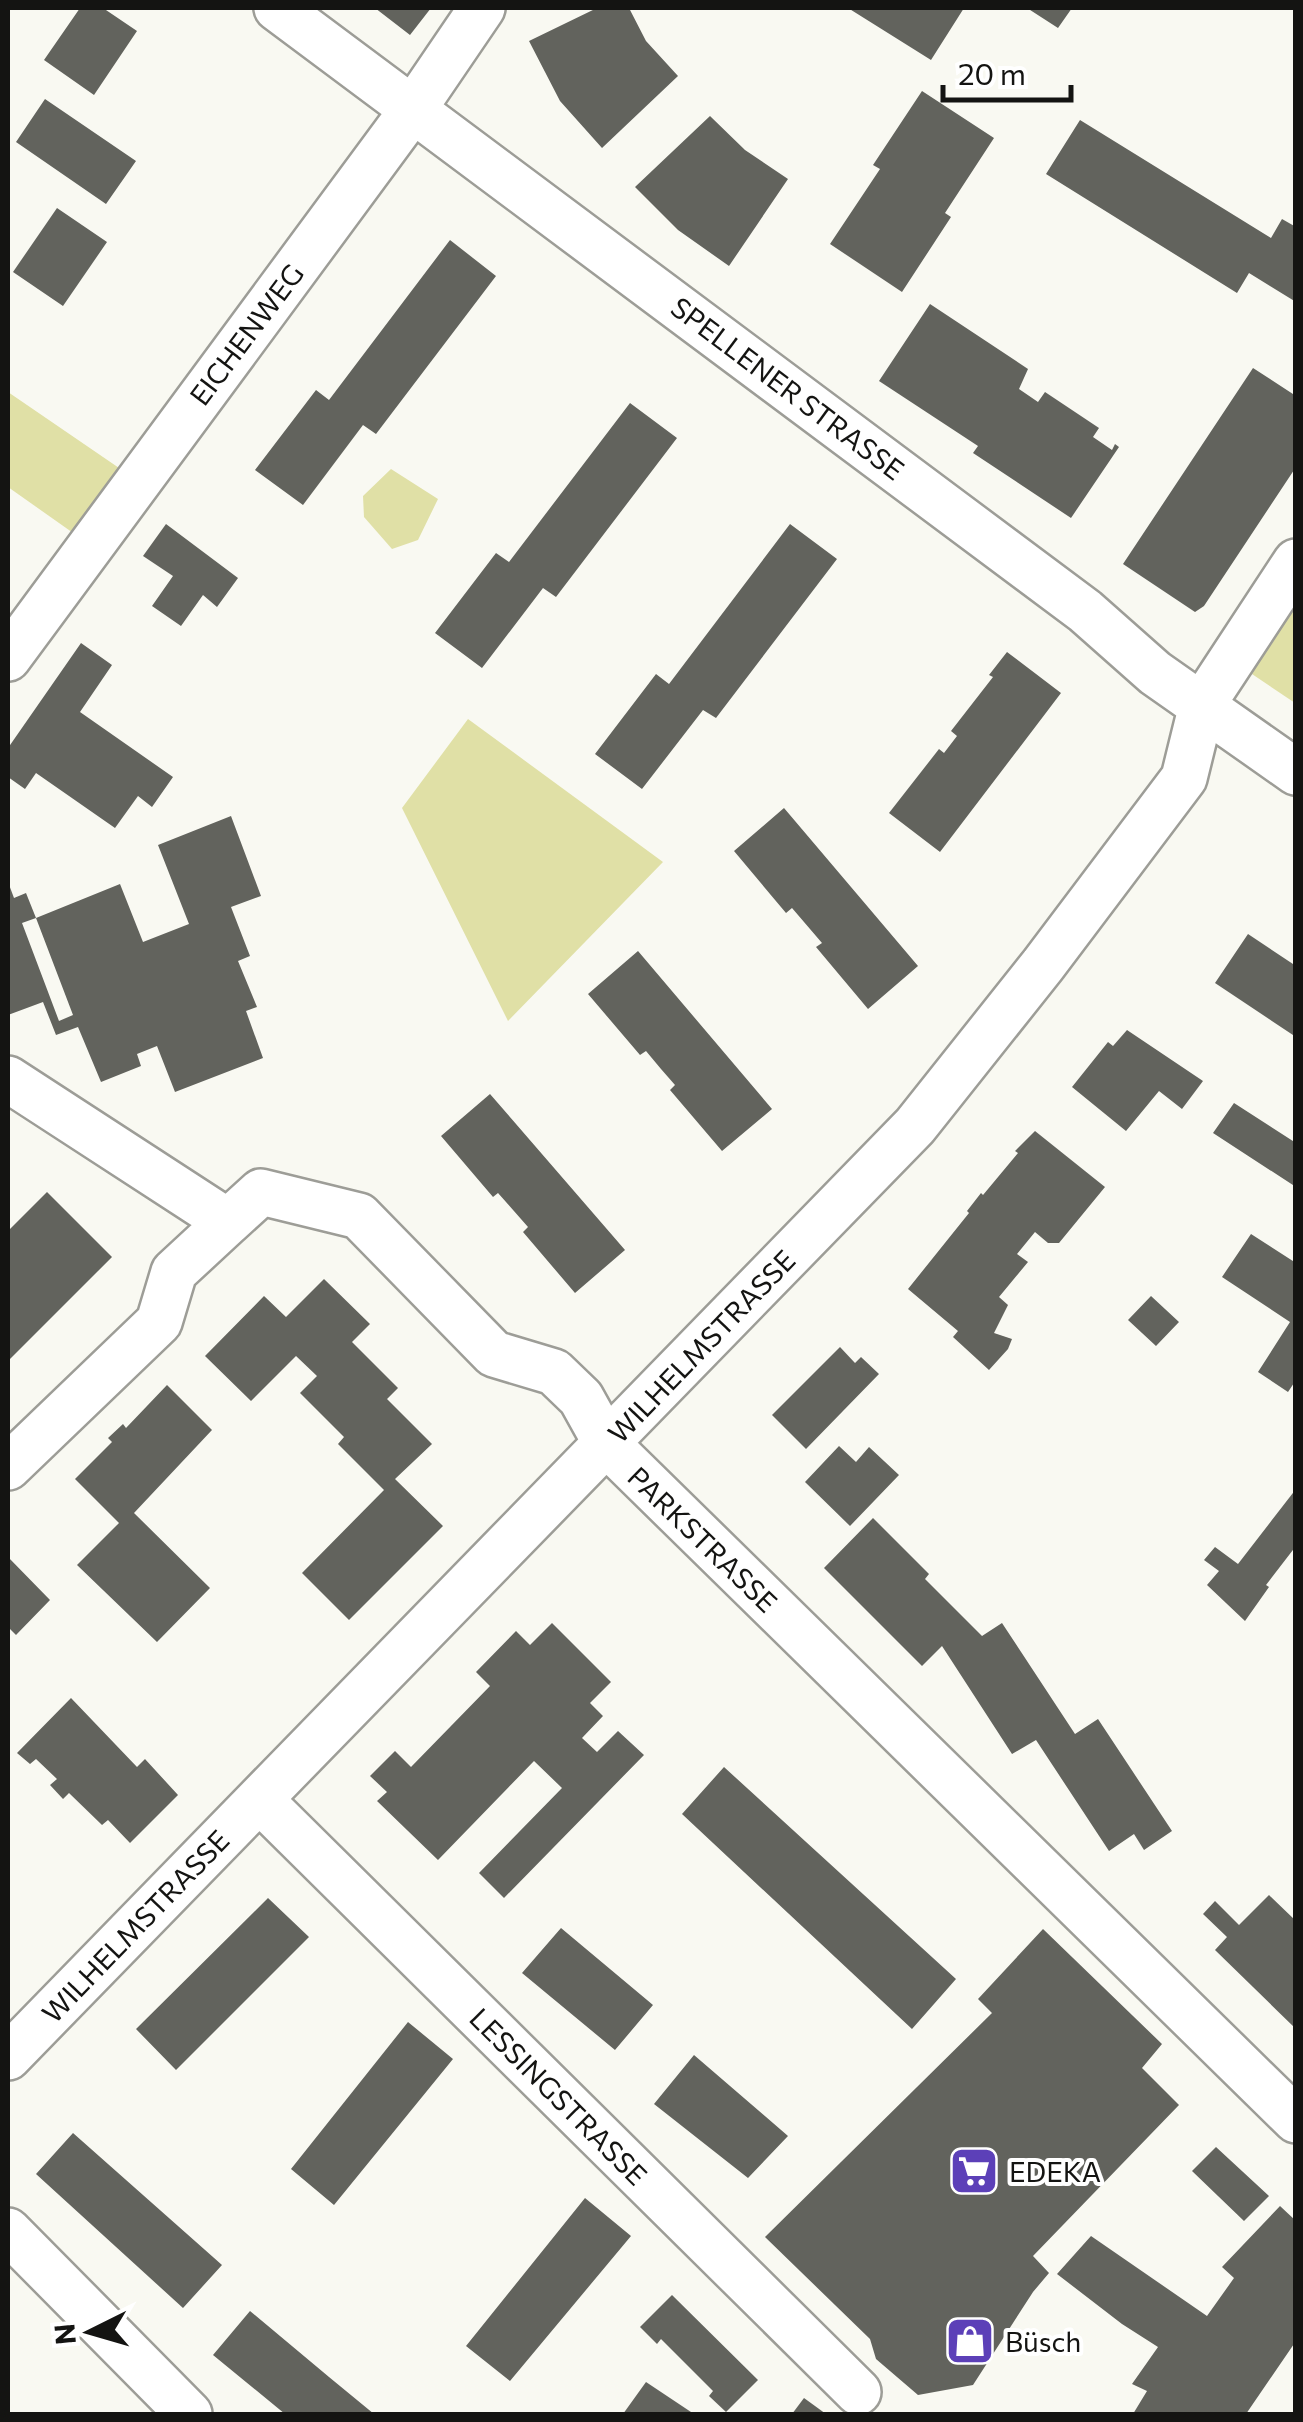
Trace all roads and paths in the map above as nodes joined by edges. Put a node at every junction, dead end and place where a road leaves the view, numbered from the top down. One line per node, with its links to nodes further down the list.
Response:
1 (277, 8): 3 (street, SPELLENER STRASSE)
2 (482, 8): 3 (street, EICHENWEG)
3 (414, 108): 5 (street, EICHENWEG); 6 (street, SPELLENER STRASSE)
4 (1296, 562): 6 (street, WILHELMSTRASSE)
5 (8, 658)
6 (1202, 705): 7 (street, SPELLENER STRASSE); 10 (street, WILHELMSTRASSE)
7 (1296, 772)
8 (8, 1079): 9 (street)
9 (228, 1222): 10 (street, PARKSTRASSE); 11 (street)
10 (606, 1443): 12 (street, WILHELMSTRASSE); 14 (street, PARKSTRASSE)
11 (8, 1466)
12 (260, 1800): 13 (street, WILHELMSTRASSE); 16 (street, LESSINGSTRASSE)
13 (8, 2057)
14 (1296, 2120)
15 (8, 2232): 17 (street)
16 (858, 2392)
17 (189, 2414)

